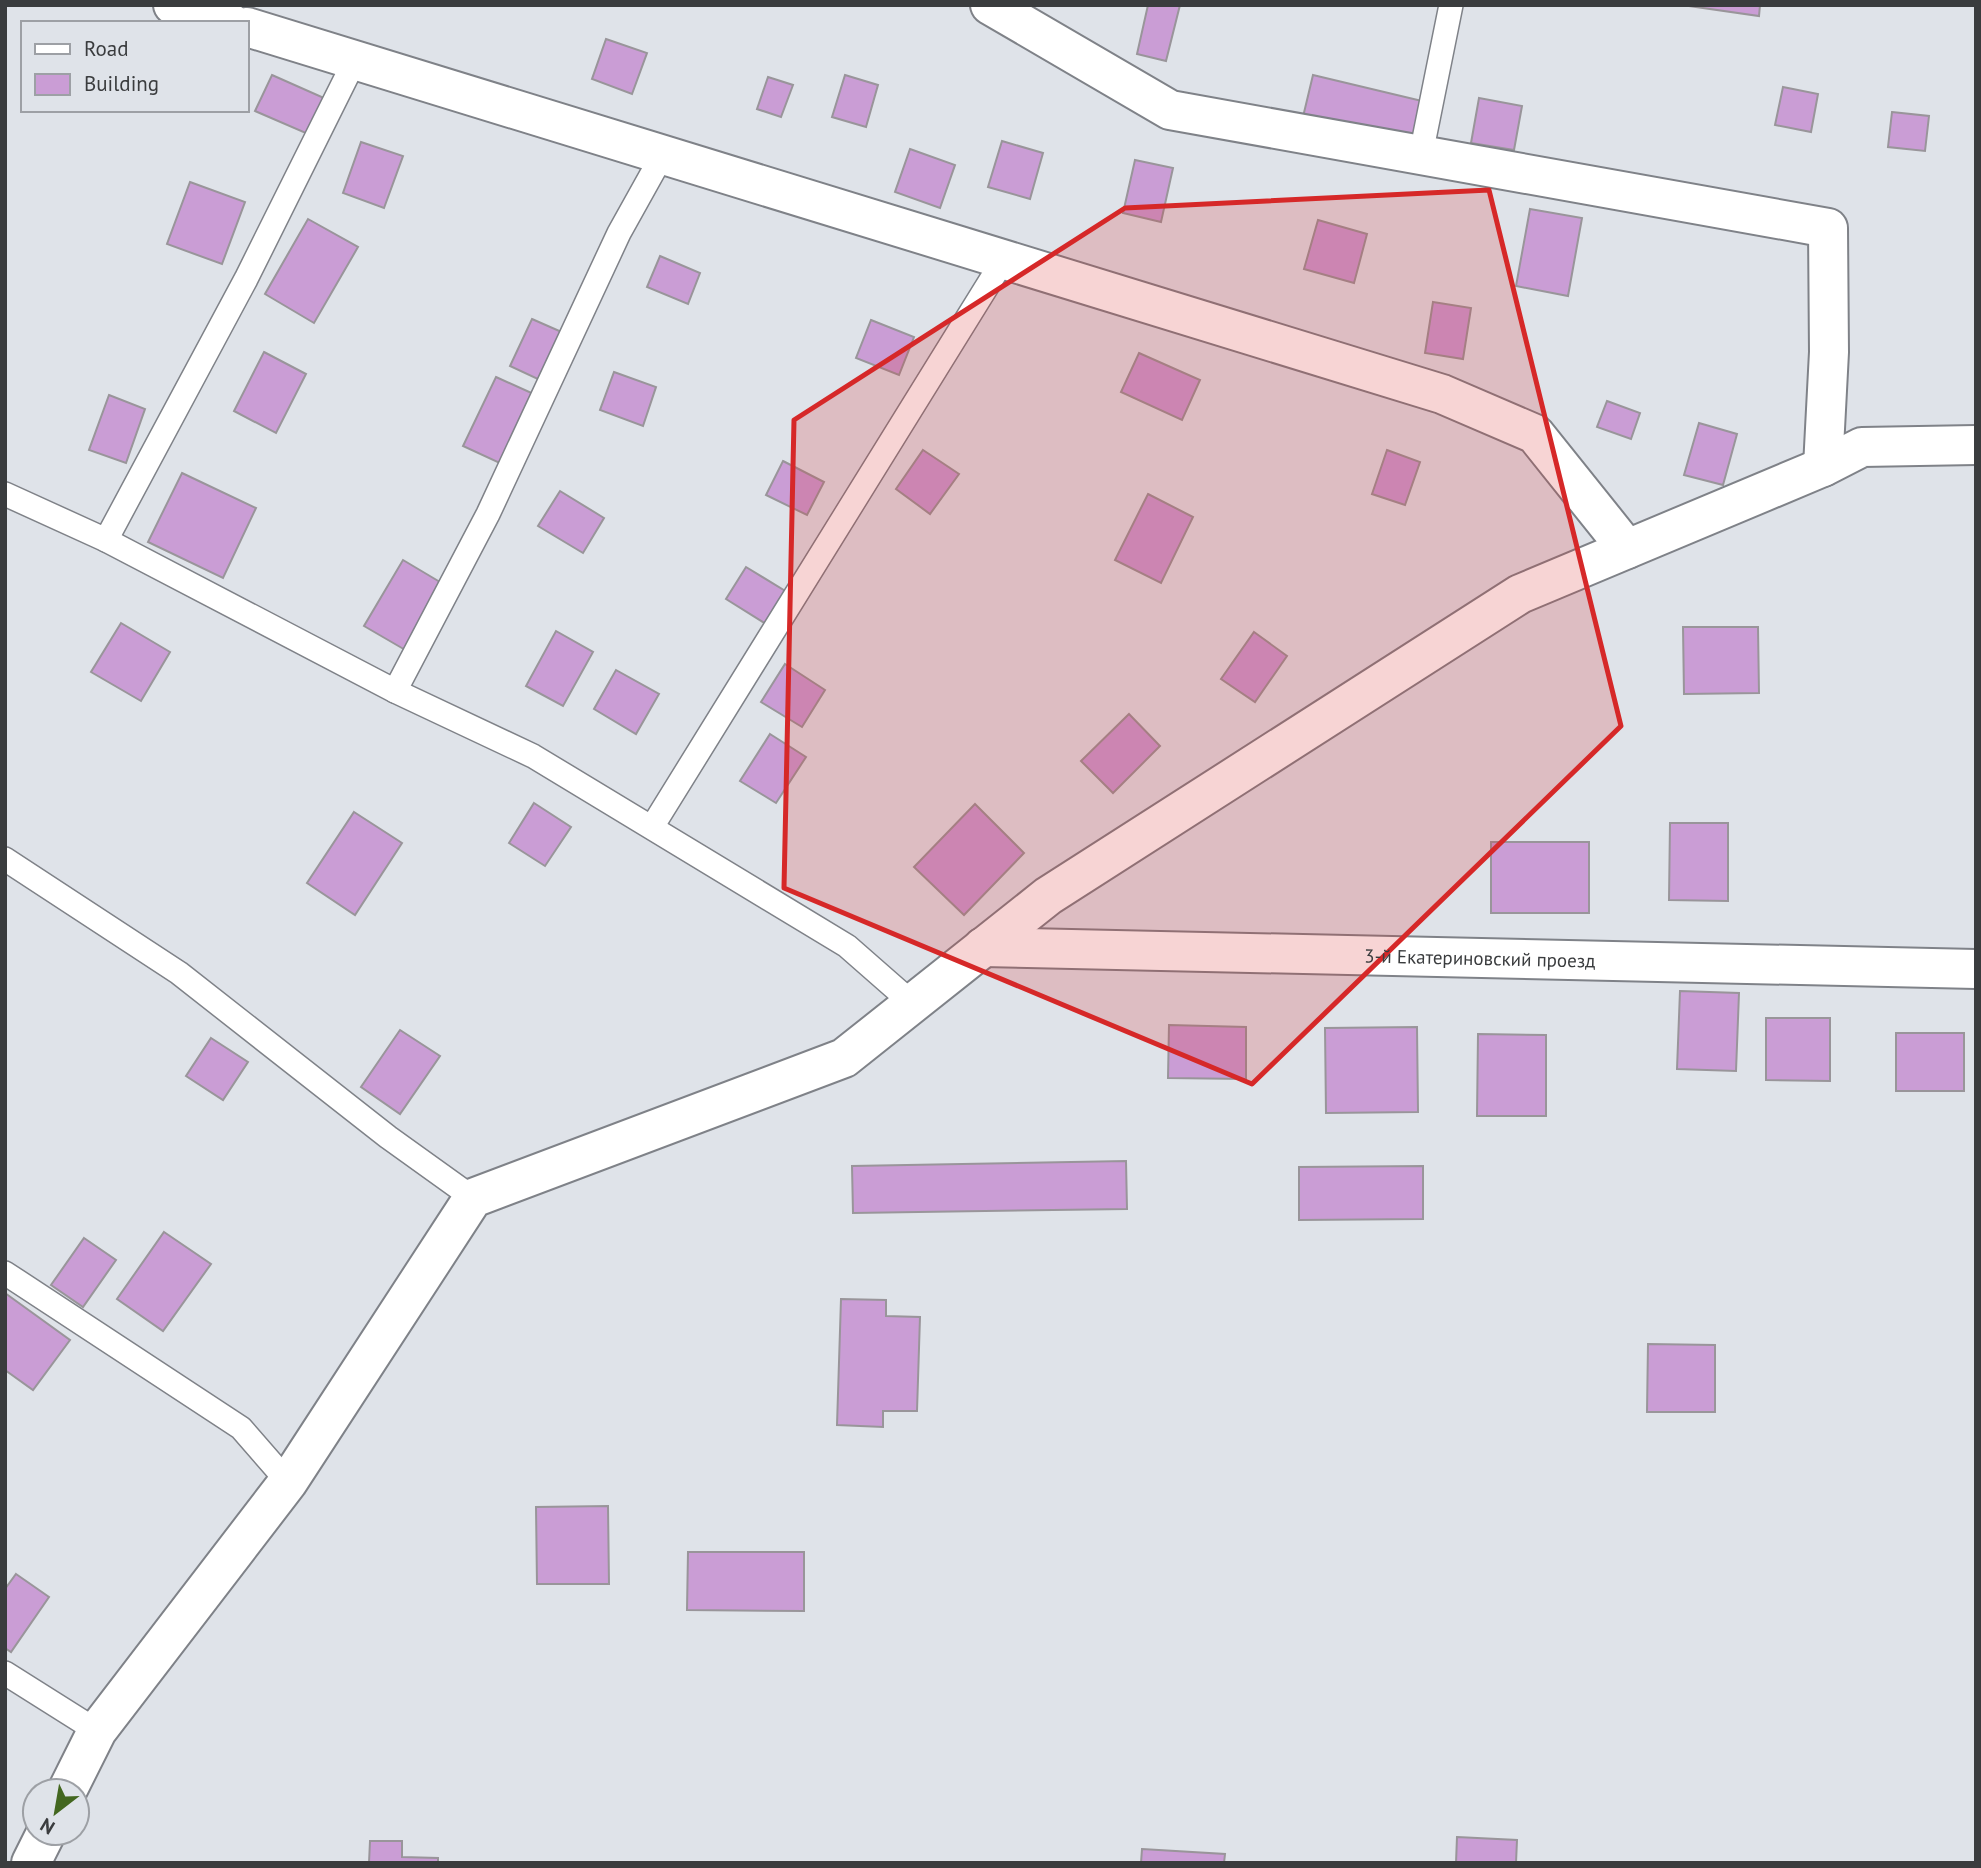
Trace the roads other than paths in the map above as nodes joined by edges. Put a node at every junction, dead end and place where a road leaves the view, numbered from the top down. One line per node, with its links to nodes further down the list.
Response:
1 (173, 5): 4 (street)
2 (990, 5): 8 (street)
3 (1451, 5): 8 (lane)
4 (225, 21)
5 (248, 27): 6 (street)
6 (355, 60): 7 (street); 13 (lane)
7 (663, 154): 9 (street); 15 (lane)
8 (1421, 155): 11 (street)
9 (1004, 259): 14 (street); 16 (lane)
10 (1976, 445): 11 (street)
11 (1822, 467): 14 (street)
12 (5, 494): 13 (lane)
13 (106, 540): 15 (lane)
14 (1627, 549): 18 (street)
15 (395, 691): 16 (lane)
16 (652, 827): 20 (lane)
17 (5, 859): 21 (lane)
18 (983, 947): 19 (street, 3-й Екатериновский проезд); 20 (street)
19 (1976, 970)
20 (912, 1003): 21 (street)
21 (473, 1198): 23 (street)
22 (5, 1273): 23 (lane)
23 (288, 1482): 25 (street)
24 (5, 1673): 25 (lane)
25 (97, 1731): 26 (street)
26 (74, 1777)
27 (39, 1847): 28 (street)
28 (31, 1863)

